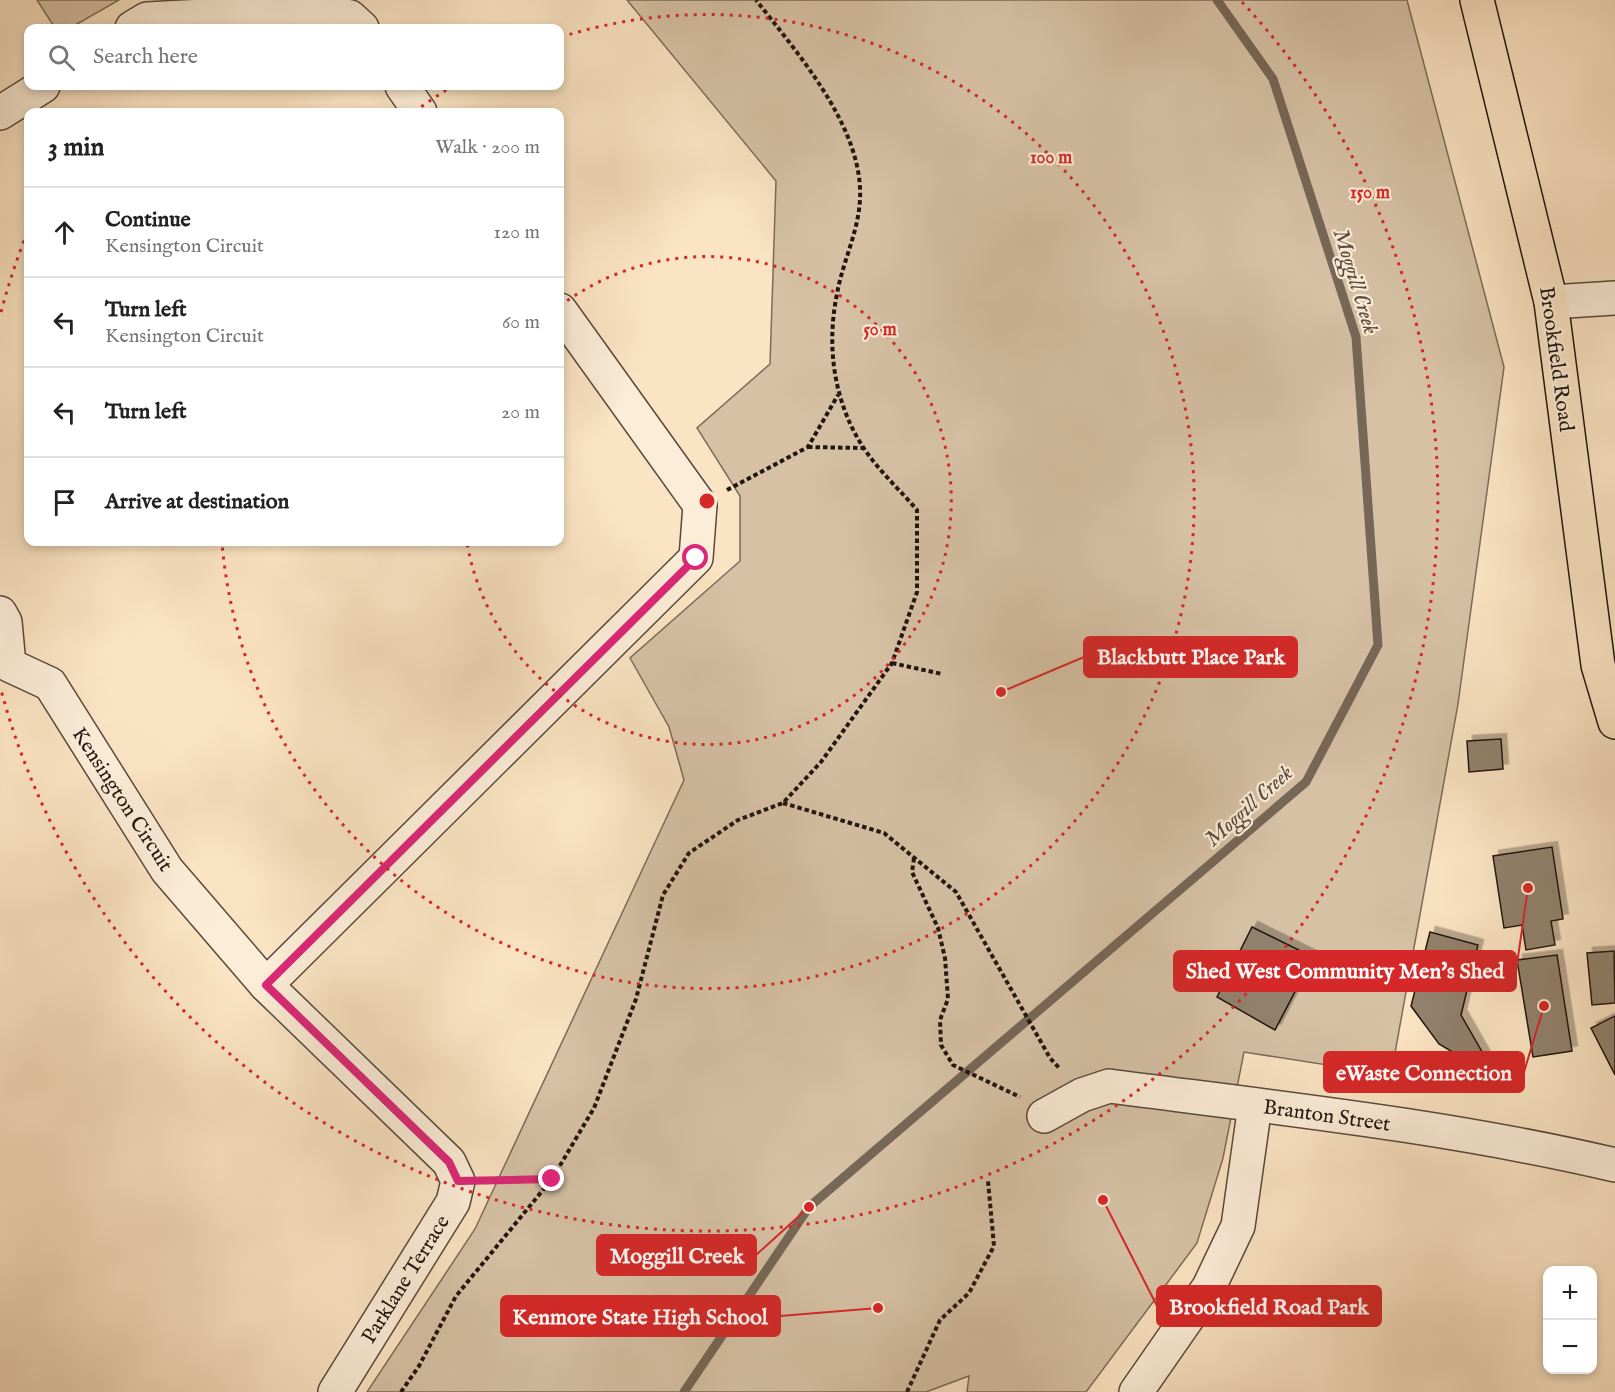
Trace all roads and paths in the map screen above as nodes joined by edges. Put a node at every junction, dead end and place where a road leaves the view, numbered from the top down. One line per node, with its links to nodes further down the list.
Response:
1 (756, 0): 12 (path)
2 (1477, 0): 10 (main road, Brookfield Road)
3 (140, 24): 4 (street)
4 (358, 24)
5 (37, 90): 8 (street)
6 (405, 90): 7 (street)
7 (417, 108)
8 (0, 113)
9 (1615, 298): 10 (street)
10 (1551, 302): 20 (main road, Brookfield Road)
11 (564, 316): 15 (street)
12 (838, 395): 13 (path); 14 (path)
13 (808, 447): 14 (path); 15 (path)
14 (863, 448): 17 (path)
15 (700, 505): 23 (street)
16 (0, 613): 18 (street, Kensington Circuit)
17 (892, 663): 19 (path); 21 (path)
18 (4, 668): 23 (street, Kensington Circuit)
19 (942, 674)
20 (1615, 722)
21 (783, 803): 22 (path); 29 (path)
22 (914, 858): 24 (path); 26 (path)
23 (266, 985): 28 (street, Kensington Circuit)
24 (1050, 1058)
25 (1255, 1105): 26 (street, Branton Street); 27 (street, Branton Street); 34 (street)
26 (1044, 1116)
27 (1615, 1165)
28 (454, 1172): 29 (path); 31 (street, Parklane Terrace)
29 (552, 1179): 32 (path)
30 (988, 1181): 33 (path)
31 (335, 1392)
32 (401, 1392)
33 (907, 1392)
34 (1136, 1392)

